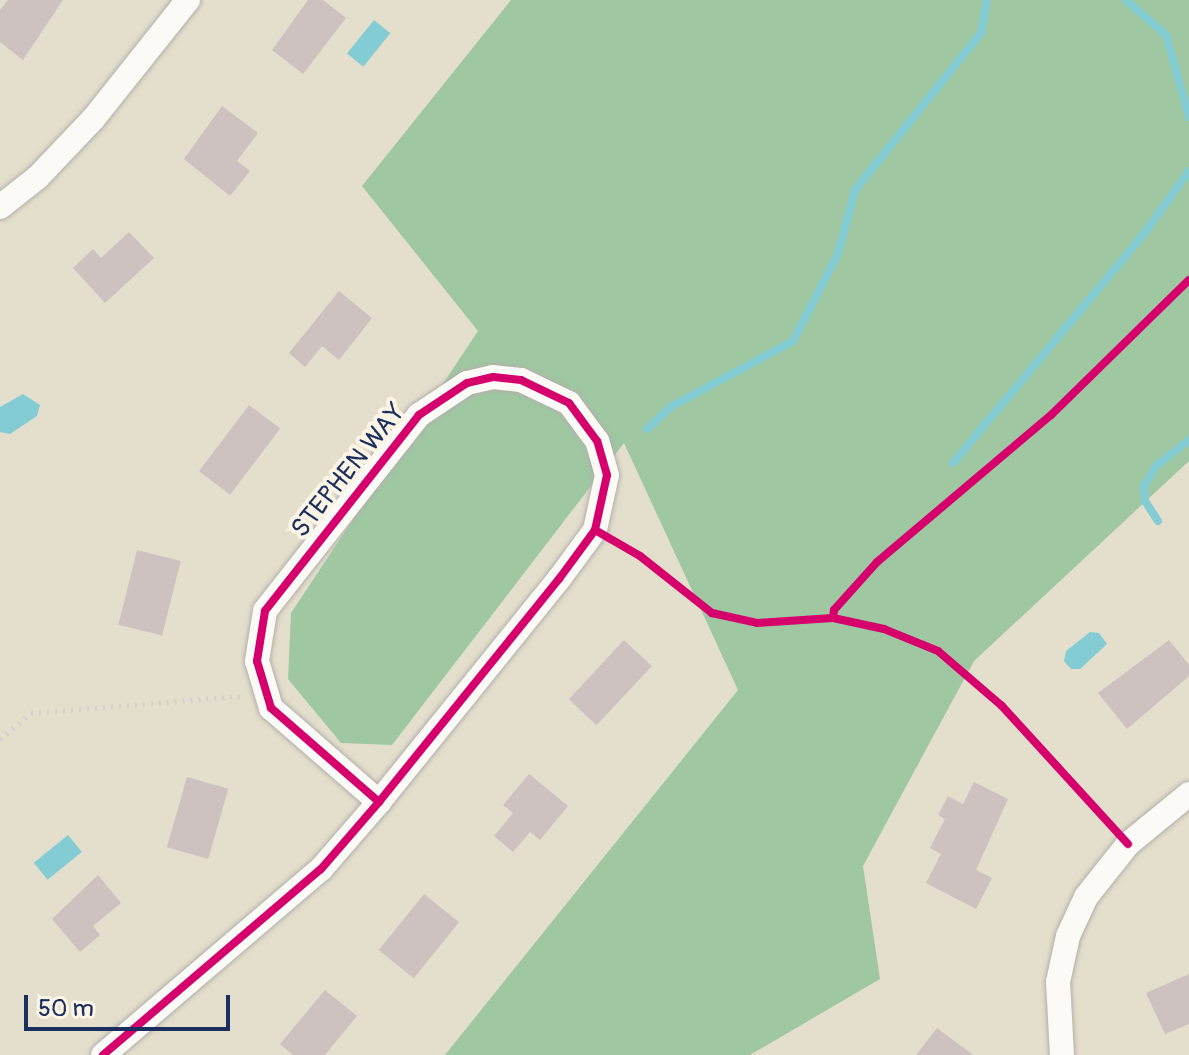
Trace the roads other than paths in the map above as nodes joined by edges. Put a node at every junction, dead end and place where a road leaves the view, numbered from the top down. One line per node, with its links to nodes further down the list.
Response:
1 (188, 0): 2 (street)
2 (0, 207)
3 (1189, 794): 6 (street)
4 (379, 802): 4 (street, STEPHEN WAY); 5 (street, STEPHEN WAY)
5 (103, 1055)
6 (1062, 1055)

